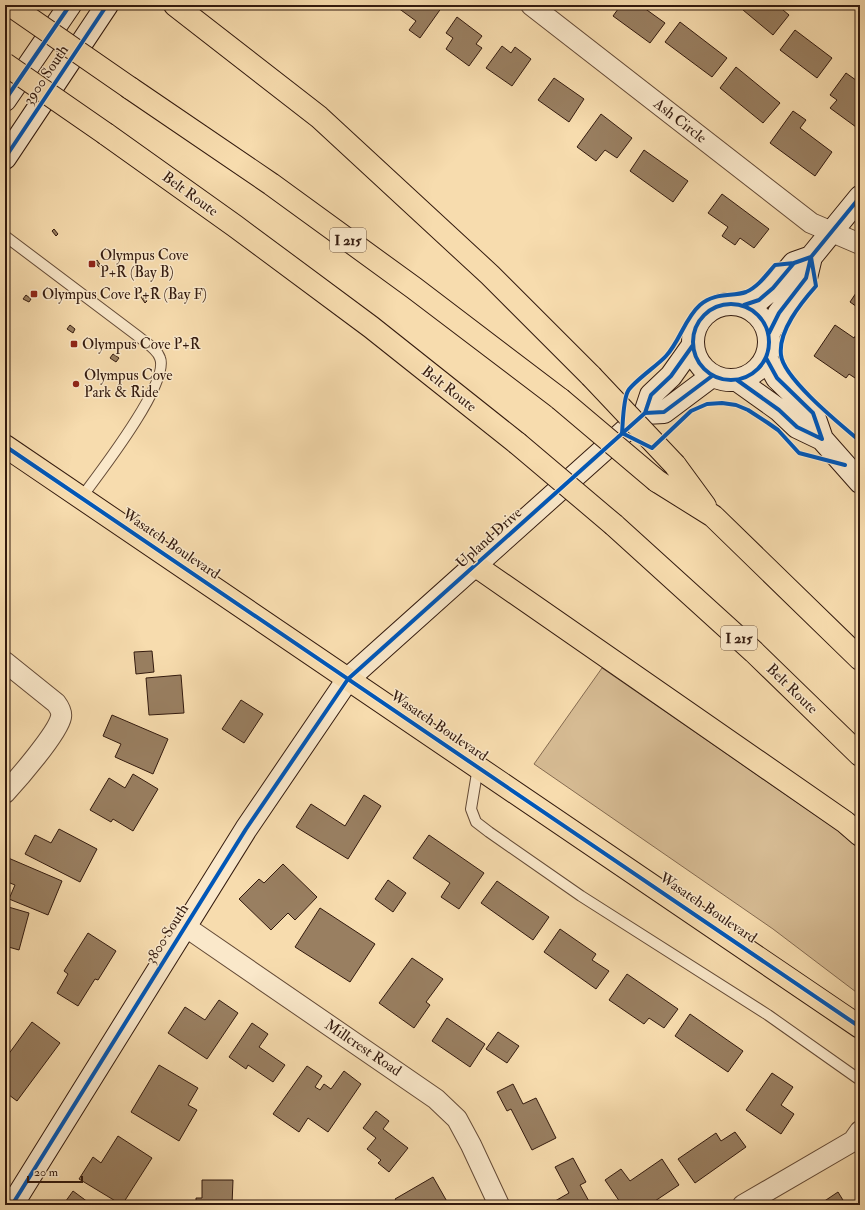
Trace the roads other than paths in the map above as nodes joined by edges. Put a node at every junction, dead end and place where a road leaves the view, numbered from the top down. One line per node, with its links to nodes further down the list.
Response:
1 (10, 5): 25 (main road, I 215, bridge)
2 (70, 5): 7 (street, 3900 South)
3 (107, 5): 8 (street, 3900 South)
4 (175, 5): 25 (main road, bridge)
5 (532, 5): 10 (street, Ash Circle)
6 (5, 64): 30 (main road, Belt Route / I 215, bridge)
7 (6, 101)
8 (5, 158)
9 (860, 197): 10 (street)
10 (833, 232): 12 (street, Ash Circle); 13 (street)
11 (5, 236): 24 (lane)
12 (860, 244)
13 (812, 257): 14 (street); 15 (street)
14 (744, 305): 15 (street); 16 (street)
15 (769, 333): 17 (street)
16 (693, 345): 18 (street); 20 (street, Upland Drive)
17 (766, 358): 19 (street); 21 (street)
18 (712, 376): 19 (street); 20 (street)
19 (737, 380): 21 (street)
20 (645, 413): 26 (street, Upland Drive)
21 (822, 439): 23 (street)
22 (5, 446): 24 (main road, Wasatch Boulevard)
23 (860, 482)
24 (81, 498): 29 (main road, Wasatch Boulevard)
25 (713, 516): 27 (main road, I 215)
26 (476, 566): 29 (street, Upland Drive); 33 (main road)
27 (860, 659)
28 (5, 662): 32 (street)
29 (348, 679): 31 (main road, Wasatch Boulevard); 34 (street, 3800 South)
30 (860, 755)
31 (478, 767): 35 (main road, Wasatch Boulevard); 36 (lane)
32 (5, 793)
33 (860, 835)
34 (186, 927): 38 (street, 3800 South); 39 (street, Millcrest Road)
35 (860, 1027)
36 (860, 1080)
37 (858, 1141): 40 (street)
38 (12, 1205)
39 (499, 1205)
40 (743, 1205)

